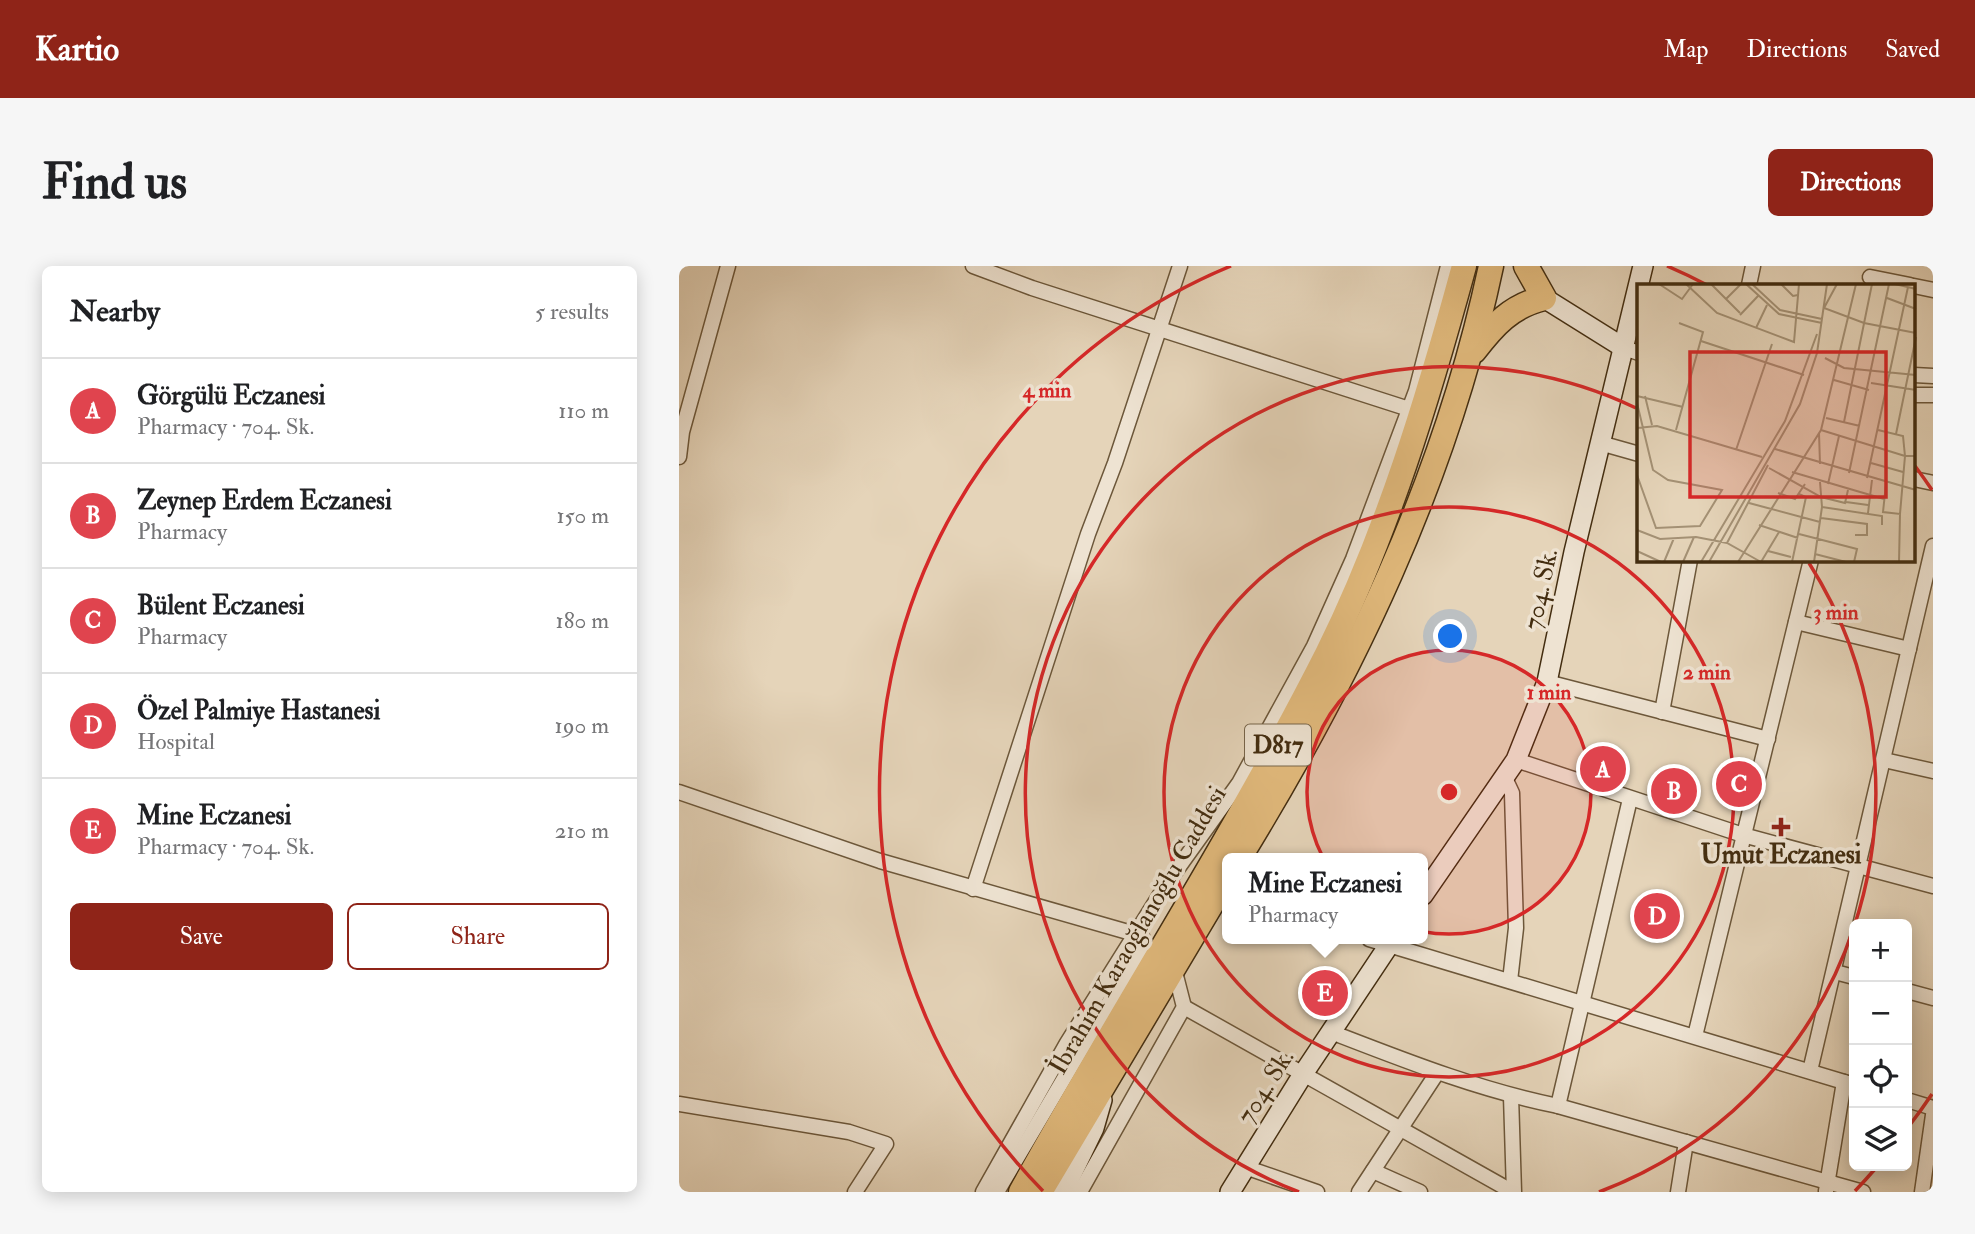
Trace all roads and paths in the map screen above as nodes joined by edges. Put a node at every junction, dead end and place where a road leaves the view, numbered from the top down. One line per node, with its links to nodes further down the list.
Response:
1 (728, 266): 22 (street)
2 (973, 266): 16 (street)
3 (1180, 266): 16 (street)
4 (1448, 266): 19 (street)
5 (1464, 266): 78 (highway, İbrahim Karaoğlanoğlu Caddesi / D817)
6 (1491, 266): 18 (highway, İbrahim Karaoğlanoğlu Caddesi / D817)
7 (1526, 266): 14 (highway)
8 (1643, 266): 11 (street, 704. Sk.)
9 (1753, 266): 12 (street)
10 (1870, 276): 13 (street)
11 (1641, 284)
12 (1749, 284)
13 (1904, 284)
14 (1544, 298): 17 (street); 18 (highway)
15 (1637, 312): 17 (street, 704. Sk.)
16 (1157, 328): 19 (street); 42 (street)
17 (1632, 350): 20 (street, 704. Sk.)
18 (1467, 360): 38 (highway, İbrahim Karaoğlanoğlu Caddesi / D817)
19 (1409, 410): 44 (street)
20 (1600, 443): 21 (street); 28 (street, 704. Sk.)
21 (1637, 453)
22 (679, 457)
23 (1933, 546): 27 (street)
24 (1690, 562): 29 (street)
25 (1811, 562): 26 (street)
26 (1796, 622): 27 (street); 30 (street)
27 (1909, 649): 32 (street)
28 (1547, 682): 29 (street); 31 (street, 704. Sk.)
29 (1662, 712): 30 (street)
30 (1768, 739): 37 (street)
31 (1516, 760): 34 (street, 704. Sk.); 36 (street)
32 (1884, 760): 33 (street); 39 (street)
33 (1933, 771)
34 (1504, 776): 41 (street, 704. Sk.); 50 (street)
35 (679, 792): 42 (street)
36 (1630, 799): 37 (street); 53 (street)
37 (1743, 835): 39 (street); 56 (street)
38 (1242, 853)
39 (1856, 865): 40 (street); 48 (street)
40 (1933, 886)
41 (1428, 888)
42 (973, 889): 44 (street)
43 (1222, 889): 47 (highway, İbrahim Karaoğlanoğlu Caddesi)
44 (1136, 933): 62 (street)
45 (1390, 944): 55 (street, 704. Sk.)
46 (1397, 944): 50 (street)
47 (1173, 967): 54 (street); 57 (highway, İbrahim Karaoğlanoğlu Caddesi)
48 (1835, 972): 49 (street); 59 (street)
49 (1849, 976)
50 (1510, 981): 53 (street)
51 (1912, 992): 52 (street)
52 (1933, 998)
53 (1583, 1003): 56 (street); 66 (street)
54 (1184, 1007): 58 (street); 81 (street)
55 (1331, 1032): 58 (street, 704. Sk.); 60 (street)
56 (1695, 1036): 59 (street)
57 (1113, 1067): 79 (highway, İbrahim Karaoğlanoğlu Caddesi); 80 (street)
58 (1304, 1072): 69 (street); 71 (street, 704. Sk.)
59 (1810, 1072): 61 (street)
60 (1437, 1073): 63 (street); 69 (street)
61 (1849, 1083): 73 (street)
62 (1047, 1093): 76 (street); 77 (street)
63 (1511, 1096): 66 (street); 85 (street)
64 (1912, 1102): 67 (street)
65 (679, 1104): 75 (street)
66 (1558, 1106): 70 (street)
67 (1933, 1108)
68 (1933, 1115): 88 (street)
69 (1402, 1128): 72 (street); 85 (street)
70 (1686, 1142): 73 (street); 86 (street)
71 (1245, 1167): 82 (street, 704. Sk.); 83 (street)
72 (1373, 1171): 74 (street); 84 (street)
73 (1827, 1188): 87 (street)
74 (1420, 1191)
75 (855, 1192)
76 (983, 1192)
77 (997, 1192)
78 (1021, 1192)
79 (1040, 1192)
80 (1063, 1192)
81 (1080, 1192)
82 (1230, 1192)
83 (1317, 1192)
84 (1359, 1192)
85 (1513, 1192)
86 (1678, 1192)
87 (1863, 1192)
88 (1922, 1192)

